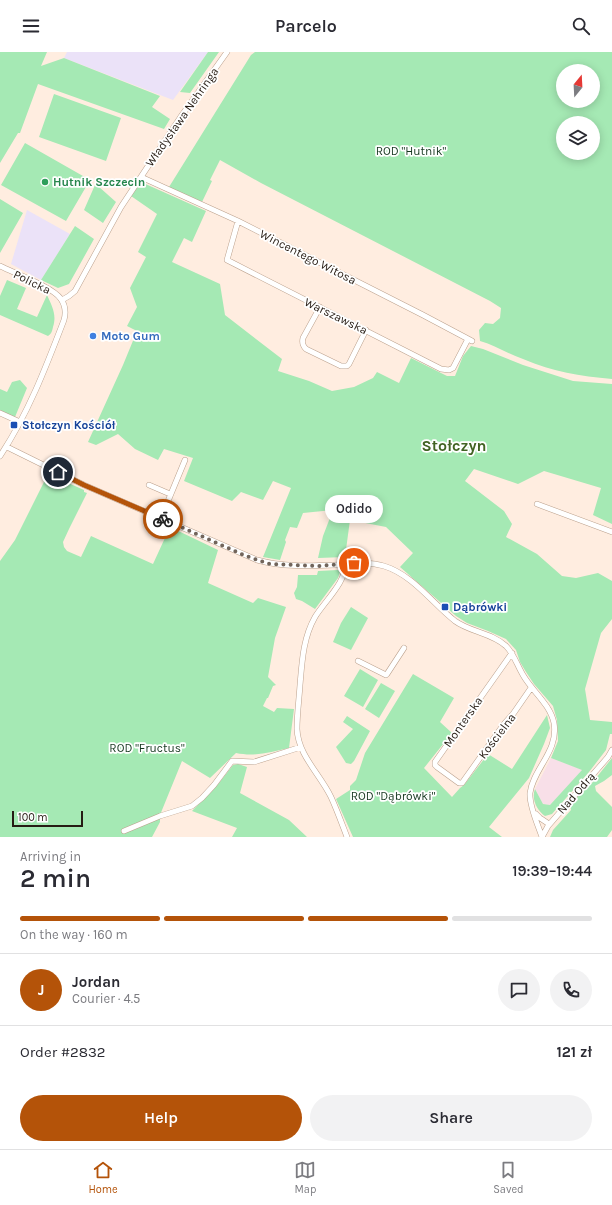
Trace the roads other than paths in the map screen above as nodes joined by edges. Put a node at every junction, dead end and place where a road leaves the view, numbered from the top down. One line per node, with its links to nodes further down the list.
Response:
1 (227, 52): 2 (street, Władysława Nehringa)
2 (141, 177): 3 (street, Wincentego Witosa); 5 (street, Władysława Nehringa)
3 (238, 221): 6 (street, Warszawska); 8 (street, Wincentego Witosa)
4 (0, 266): 5 (street, Policka)
5 (62, 300): 10 (street)
6 (320, 308): 7 (street, Warszawska); 7 (street)
7 (366, 330): 8 (street, Warszawska)
8 (470, 340)
9 (0, 413): 10 (street)
10 (20, 422): 11 (street)
11 (7, 447): 12 (street); 17 (street)
12 (0, 456)
13 (185, 460): 15 (street)
14 (149, 485): 15 (street)
15 (170, 494): 17 (street)
16 (537, 504): 18 (street)
17 (161, 518): 19 (street)
18 (612, 532)
19 (345, 564): 21 (street); 24 (street)
20 (404, 648): 22 (street)
21 (512, 654): 23 (street); 26 (street, Monterska)
22 (358, 661)
23 (531, 688): 26 (street, Kościelna); 27 (street)
24 (301, 747): 29 (street); 30 (street)
25 (612, 750): 28 (street, Nad Odrą)
26 (462, 783)
27 (534, 811): 28 (street); 31 (street)
28 (549, 824): 31 (street, Nad Odrą)
29 (124, 831)
30 (347, 837)
31 (542, 837)

